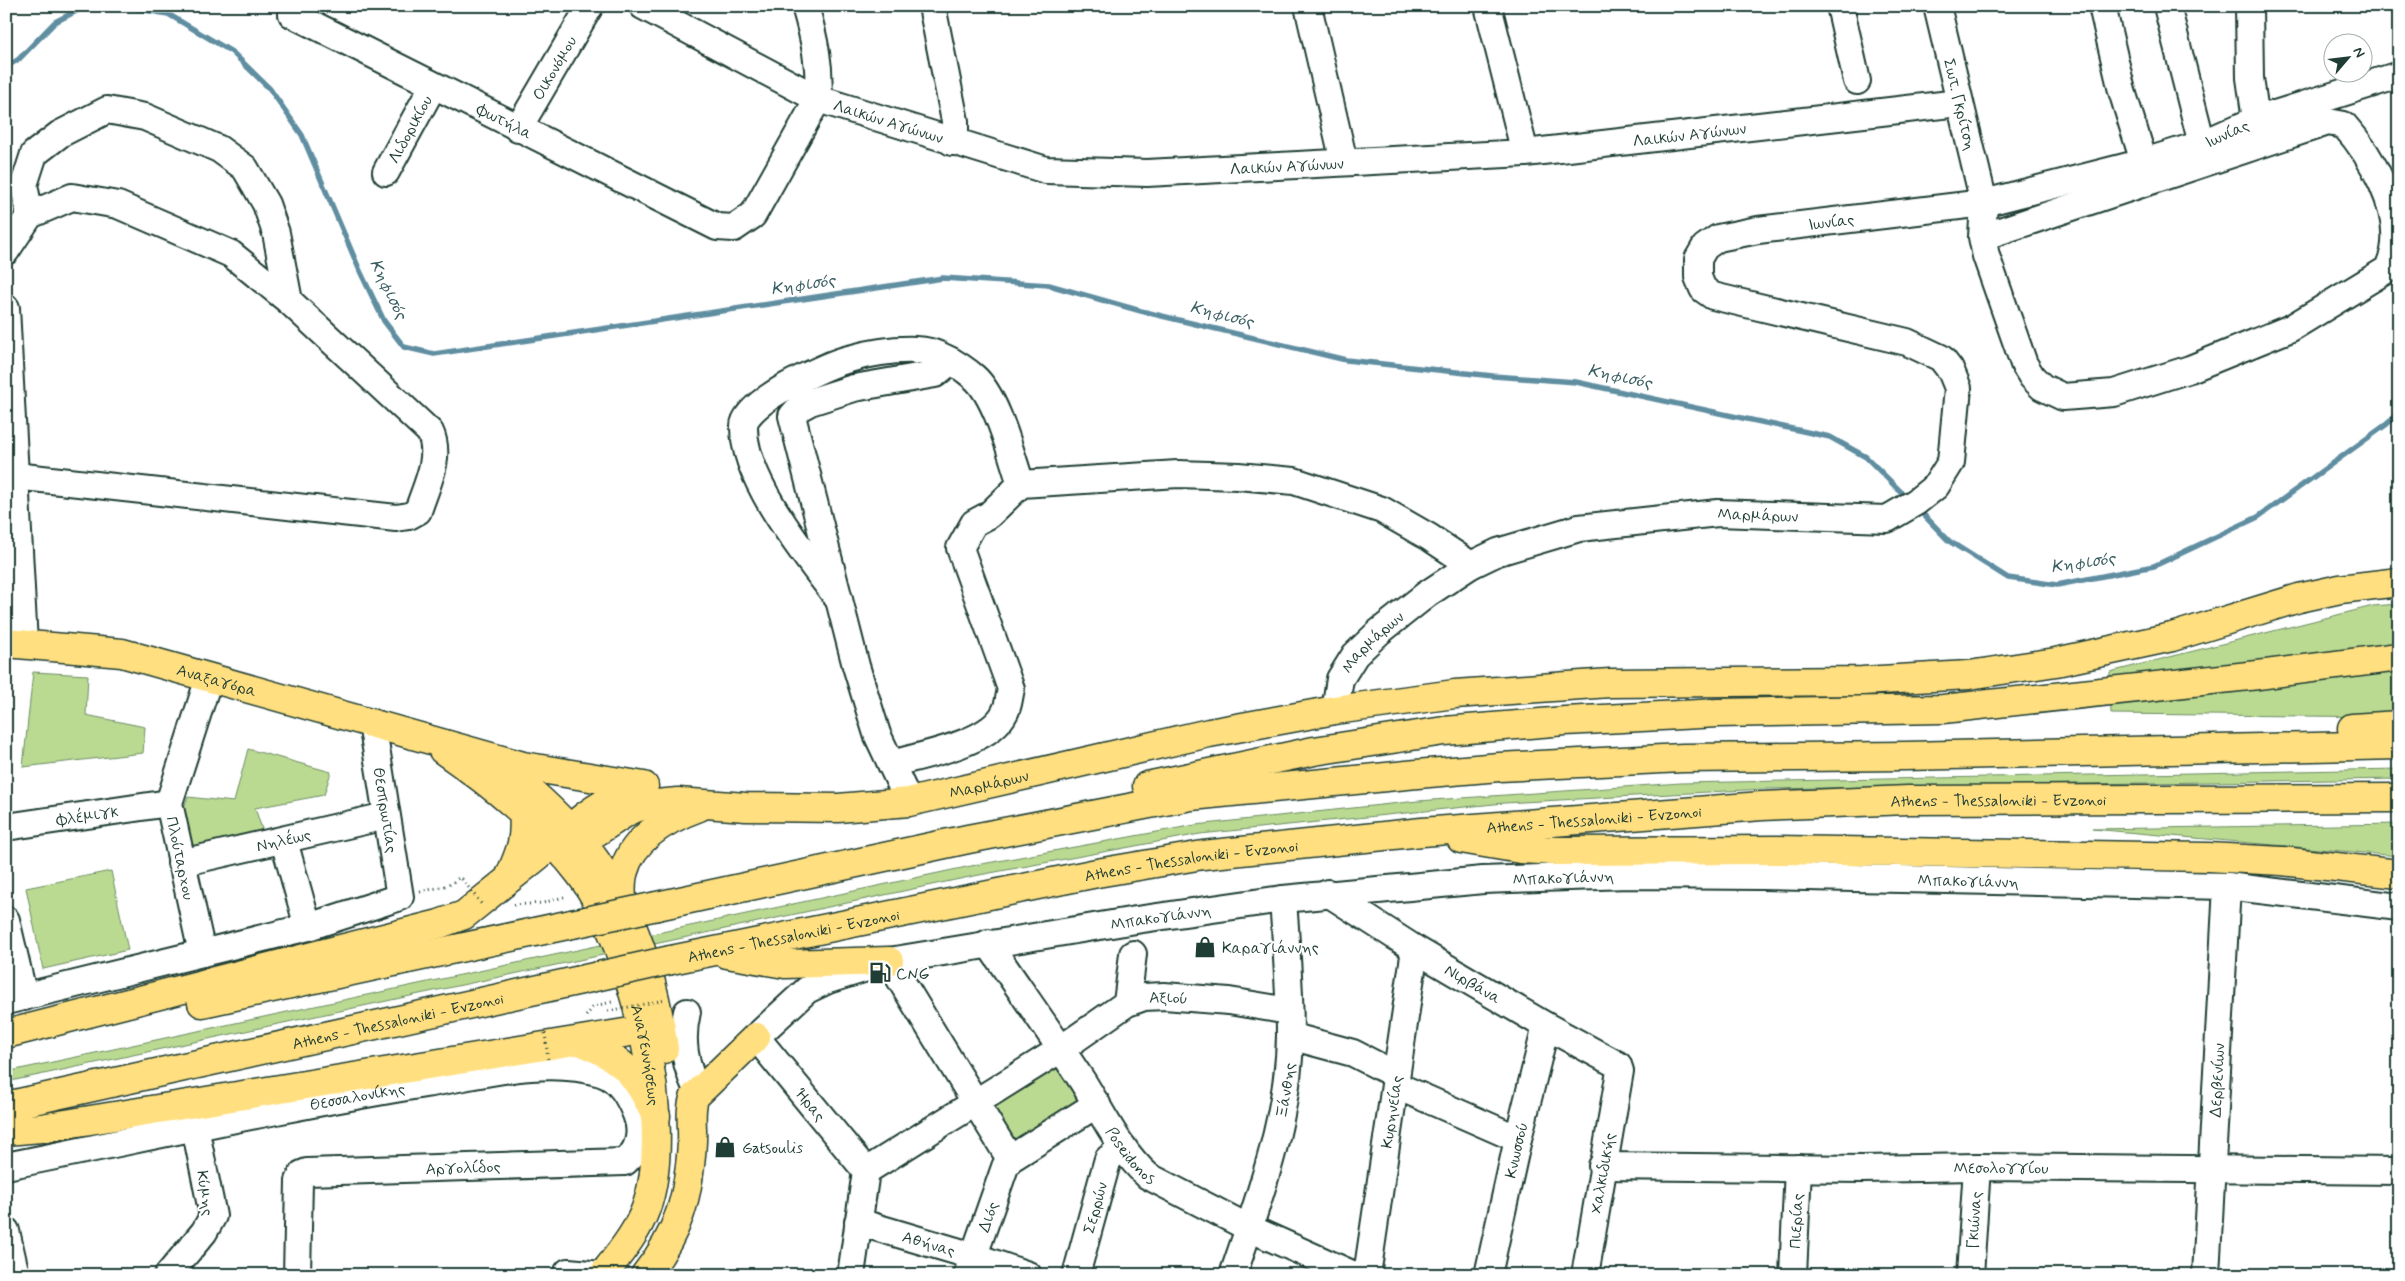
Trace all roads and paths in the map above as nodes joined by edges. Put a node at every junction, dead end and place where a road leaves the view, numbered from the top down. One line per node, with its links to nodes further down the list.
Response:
1 (590, 6): 19 (street, Οικονόμου)
2 (643, 6): 16 (street, Λαικών Αγώνων)
3 (806, 6): 16 (street)
4 (932, 6): 20 (street)
5 (1308, 6): 23 (street)
6 (1488, 6): 22 (street)
7 (1840, 6): 14 (street)
8 (1938, 6): 17 (street, Σωτ. Γκρίτση)
9 (2102, 6): 24 (street)
10 (2167, 6): 21 (street)
11 (2249, 6): 18 (street)
12 (292, 14): 15 (street, Φωτήλα)
13 (2399, 75): 18 (street, Ιωνίας)
14 (1857, 81)
15 (433, 86): 19 (street, Φωτήλα); 25 (street, Λιδορικίου)
16 (818, 99): 19 (street, Φωτήλα); 20 (street, Λαικών Αγώνων)
17 (1959, 103): 22 (street, Λαικών Αγώνων); 26 (street, Σωτ. Γκρίτση)
18 (2256, 120): 21 (street, Ιωνίας)
19 (518, 129)
20 (952, 142): 23 (street, Λαικών Αγώνων)
21 (2202, 144): 24 (street, Ιωνίας)
22 (1526, 153): 23 (street, Λαικών Αγώνων)
23 (1344, 162)
24 (2144, 162): 26 (street, Ιωνίας)
25 (386, 172)
26 (1984, 203): 28 (street, Σωτ. Γκρίτση); 36 (street, Ιωνίας)
27 (30, 215): 29 (street); 30 (street); 30 (street)
28 (1982, 237): 28 (street, Σωτ. Γκρίτση)
29 (6, 251)
30 (289, 301): 34 (street)
31 (6, 308): 33 (street)
32 (951, 361): 35 (street); 39 (street); 39 (street)
33 (9, 412): 34 (street)
34 (15, 476): 40 (street)
35 (1021, 484): 37 (street); 50 (street)
36 (1887, 519): 37 (street, Μαρμάρων)
37 (1471, 565): 43 (street, Μαρμάρων)
38 (2399, 582): 43 (main road)
39 (839, 600): 50 (street)
40 (15, 643): 42 (main road, Αναξαγόρα)
41 (2399, 657): 61 (main road)
42 (209, 678): 44 (main road, Αναξαγόρα); 54 (street, Πλούταρχου)
43 (1335, 710): 53 (main road, Μαρμάρων)
44 (372, 723): 46 (main road, Αναξαγόρα); 58 (street, Θεσπρωτίας)
45 (2399, 725): 48 (main road)
46 (425, 738): 49 (main road, Αναξαγόρα); 57 (main road, Αναξαγόρα)
47 (2399, 745): 48 (main road)
48 (2218, 749): 61 (main road)
49 (488, 756): 51 (main road); 63 (main road, Αναξαγόρα)
50 (891, 764): 53 (street)
51 (644, 786): 56 (main road, Μαρμάρων); 63 (main road, Μαρμάρων)
52 (2399, 798): 60 (main road, Athens - Thessaloniki - Evzonoi)
53 (909, 802): 56 (main road, Μαρμάρων)
54 (169, 803): 59 (street, Φλέμιγκ); 64 (street, Πλούταρχου)
55 (709, 803): 56 (main road, Μαρμάρων); 63 (main road, Μαρμάρων); 74 (main road)
56 (788, 806)
57 (523, 812): 63 (main road, Αναξαγόρα); 66 (main road)
58 (386, 816): 62 (street, Νηλέως); 70 (street, Θεσπρωτίας)
59 (6, 827)
60 (1422, 832): 65 (main road); 80 (main road, Athens - Thessaloniki - Evzonoi)
61 (968, 840): 96 (main road, bridge)
62 (284, 841): 64 (street, Νηλέως); 77 (street)
63 (567, 843): 66 (main road); 74 (main road, Αναγεννήσεως); 92 (main road, Αναγεννήσεως)
64 (181, 863): 81 (street, Πλούταρχου)
65 (2399, 874)
66 (506, 883): 94 (main road)
67 (2227, 886): 68 (street, Μπακογιάννη); 75 (street, Μπακογιάννη); 116 (street, Δερβενίων)
68 (1328, 893): 71 (street, Μπακογιάννη); 79 (street, Νιρβάνα)
69 (568, 896): 72 (path)
70 (400, 897): 73 (path, bridge); 77 (street)
71 (1283, 898): 78 (street, Μπακογιάννη); 89 (street, Ξάνθης)
72 (543, 902)
73 (483, 906)
74 (622, 906): 92 (main road, Αναγεννήσεως)
75 (2399, 908)
76 (6, 920): 84 (street)
77 (308, 927): 81 (street)
78 (988, 943): 83 (street, Μπακογιάννη); 97 (street, Poseidonos)
79 (1415, 949): 90 (street, Νιρβάνα); 100 (street, Κυρηνείας)
80 (713, 952): 83 (main road); 104 (main road, Athens - Thessaloniki - Evzonoi, bridge)
81 (202, 953): 84 (street)
82 (1133, 954): 86 (street)
83 (889, 961): 95 (street, Μπακογιάννη); 102 (street)
84 (15, 999)
85 (614, 1002): 91 (path)
86 (1127, 1003): 89 (street, Αξιού); 97 (street, Αξιού)
87 (676, 1006): 88 (path, bridge); 101 (street)
88 (608, 1011)
89 (1289, 1024): 100 (street, Αξιού); 120 (street, Ξάνθης)
90 (1546, 1026): 99 (street, Νιρβάνα); 108 (street, Κνωσσού)
91 (583, 1029): 92 (main road); 105 (main road); 107 (main road)
92 (651, 1029): 105 (main road, Αναγεννήσεως); 128 (main road, Αναγεννήσεως)
93 (545, 1033): 98 (path, bridge)
94 (6, 1034)
95 (756, 1037): 101 (main road); 117 (street, Ήρας)
96 (6, 1044)
97 (1061, 1049): 102 (street, Αξιού); 103 (street, Poseidonos)
98 (548, 1060)
99 (1620, 1071): 113 (street, Χαλκιδικής)
100 (1396, 1080): 108 (street, Αξιού); 135 (street, Κυρηνείας)
101 (698, 1092): 129 (main road)
102 (977, 1103): 110 (street); 117 (street, Αξιού)
103 (1097, 1104): 109 (street, Poseidonos); 110 (street)
104 (6, 1106)
105 (656, 1116): 127 (main road, Αναγεννήσεως)
106 (195, 1128): 111 (street, Θεσσαλονίκης); 112 (street, Θεσσαλονίκης); 124 (street, Κύμης)
107 (6, 1131)
108 (1518, 1139): 136 (street, Κνωσσού)
109 (1123, 1147): 120 (street, Poseidonos); 132 (street, Σερρών)
110 (1010, 1159): 122 (street, Διός)
111 (625, 1162): 125 (street, Αργολίδος)
112 (6, 1166)
113 (1602, 1166): 115 (street, Μεσολογγίου); 137 (street, Χαλκιδικής)
114 (1977, 1167): 115 (street, Μεσολογγίου); 116 (street, Μεσολογγίου); 139 (street, Γκιώνας)
115 (1798, 1168): 138 (street, Πιερίας)
116 (2211, 1168): 118 (street, Μεσολογγίου); 140 (street, Δερβενίων)
117 (866, 1171): 119 (street)
118 (2399, 1172)
119 (858, 1222): 122 (street, Αθήνας); 130 (street)
120 (1249, 1228): 133 (street, Ξάνθης); 134 (street, Poseidonos)
121 (6, 1231): 123 (street)
122 (970, 1265): 131 (street, Αθήνας)
123 (16, 1275)
124 (168, 1275)
125 (297, 1275)
126 (566, 1275): 127 (street)
127 (603, 1275)
128 (626, 1275)
129 (645, 1275)
130 (850, 1275)
131 (1028, 1275)
132 (1076, 1275)
133 (1233, 1275)
134 (1354, 1275)
135 (1367, 1275)
136 (1488, 1275)
137 (1585, 1275)
138 (1793, 1275)
139 (1970, 1275)
140 (2206, 1275)

